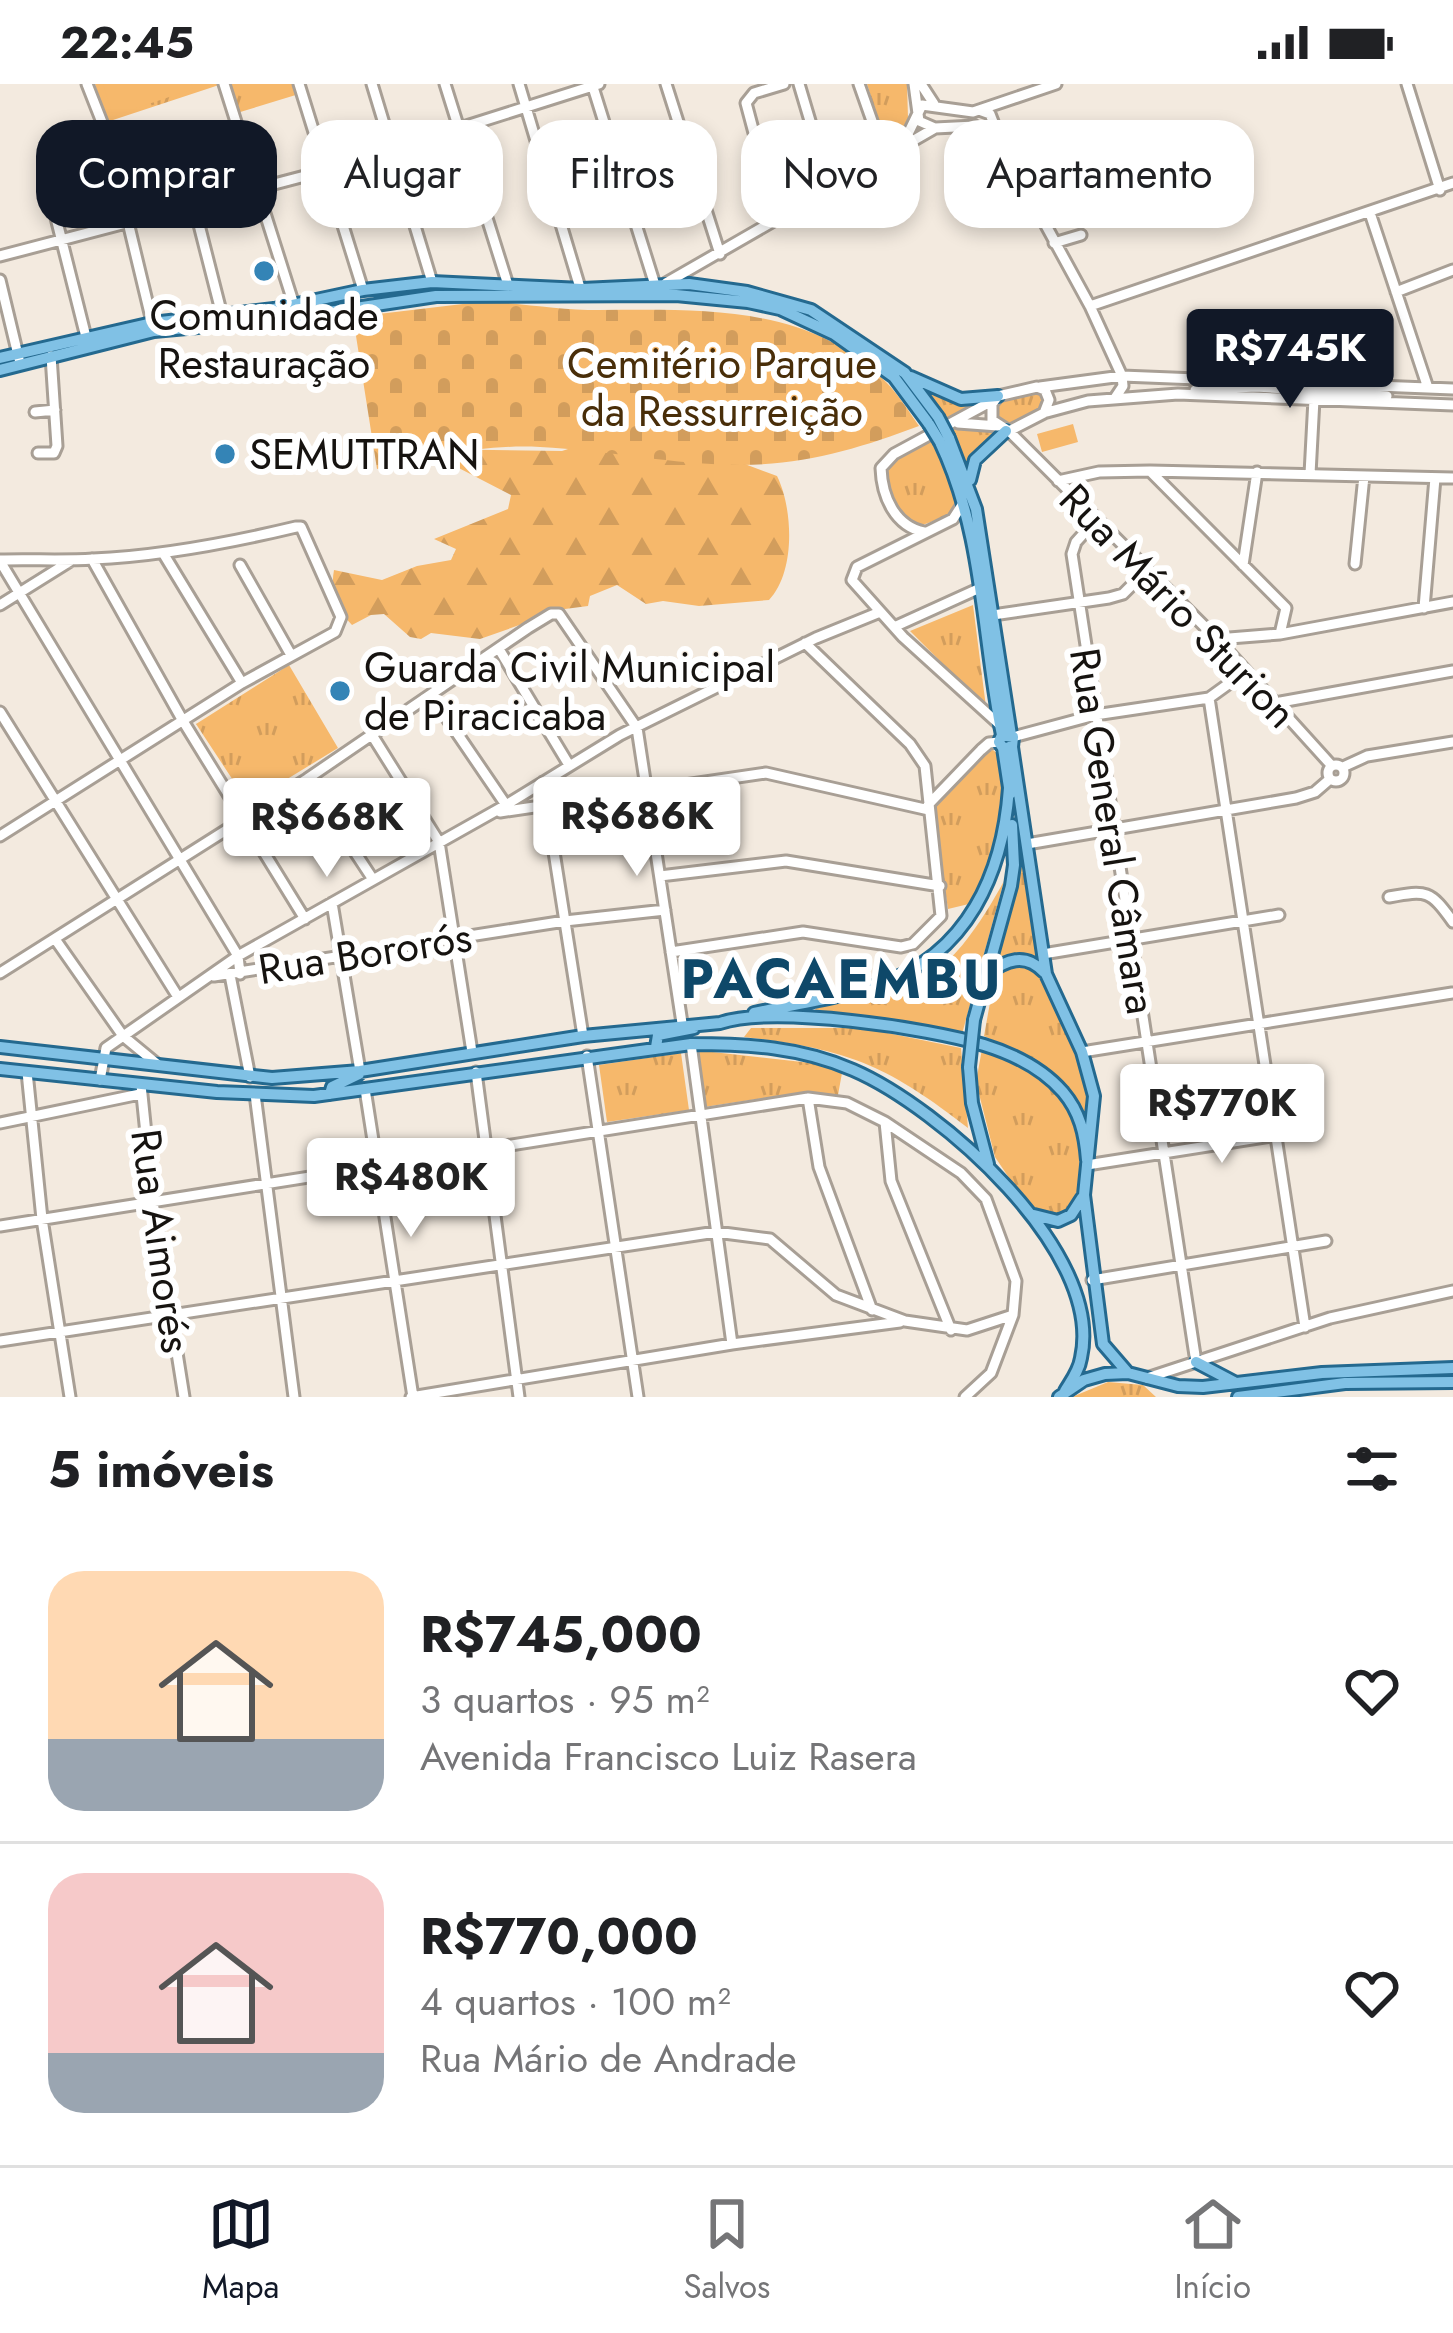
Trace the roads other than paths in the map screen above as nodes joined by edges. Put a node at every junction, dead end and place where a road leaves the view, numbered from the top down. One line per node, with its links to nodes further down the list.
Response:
1 (87, 84): 21 (street)
2 (224, 84): 22 (street)
3 (299, 84): 23 (street)
4 (372, 84): 24 (street)
5 (446, 84): 25 (street)
6 (519, 84): 17 (street)
7 (666, 84): 50 (street)
8 (784, 84): 27 (street)
9 (799, 84): 28 (street)
10 (859, 84): 29 (street)
11 (917, 84): 16 (street); 19 (street)
12 (1056, 84): 15 (street)
13 (1408, 84): 34 (street)
14 (595, 85): 17 (street); 54 (street)
15 (1008, 98): 18 (street); 20 (street)
16 (934, 104): 18 (street); 19 (street)
17 (525, 106): 26 (street); 59 (street)
18 (979, 110): 20 (street)
19 (916, 115): 30 (street); 32 (street)
20 (992, 119)
21 (101, 120)
22 (235, 120)
23 (309, 120)
24 (383, 120)
25 (456, 120)
26 (478, 120)
27 (751, 120)
28 (810, 120)
29 (874, 120)
30 (915, 120)
31 (944, 126): 32 (street)
32 (935, 128): 33 (street)
33 (920, 136)
34 (1448, 189): 35 (street)
35 (1370, 213): 58 (street); 60 (street)
36 (57, 228): 47 (street)
37 (105, 228): 47 (street)
38 (129, 228): 63 (street)
39 (200, 228): 62 (street)
40 (270, 228): 61 (street)
41 (342, 228): 56 (street)
42 (416, 228): 53 (street)
43 (490, 228): 55 (street)
44 (762, 228): 50 (street)
45 (1046, 228): 48 (street)
46 (1081, 235): 48 (street)
47 (60, 240): 49 (street); 64 (street)
48 (1054, 243): 60 (street)
49 (0, 256)
50 (715, 257): 54 (street); 57 (street)
51 (1453, 270): 58 (street)
52 (0, 280): 67 (street)
53 (432, 282): 55 (main road); 56 (main road)
54 (661, 284): 57 (main road); 59 (main road)
55 (508, 285): 59 (main road)
56 (362, 290): 61 (main road)
57 (704, 291): 59 (main road); 70 (main road); 85 (main road)
58 (1396, 292): 74 (street)
59 (581, 293): 61 (main road)
60 (1090, 306): 68 (street)
61 (296, 311): 62 (main road); 63 (main road)
62 (222, 315): 63 (main road)
63 (153, 327): 64 (main road); 65 (main road)
64 (86, 337): 67 (main road)
65 (51, 356): 67 (main road); 82 (street)
66 (0, 358): 67 (main road)
67 (19, 359): 69 (main road)
68 (1111, 359): 71 (street); 72 (street)
69 (0, 370)
70 (905, 374): 77 (main road); 85 (main road)
71 (1122, 376): 72 (street); 74 (street); 78 (street)
72 (1102, 377): 73 (street)
73 (1037, 387): 77 (street); 84 (street)
74 (1429, 388): 75 (street)
75 (1453, 389)
76 (1178, 394): 78 (street); 79 (street); 80 (street)
77 (997, 398): 86 (street); 87 (street)
78 (1115, 398): 84 (street)
79 (1313, 398): 80 (street); 92 (street)
80 (1403, 401): 81 (street)
81 (1453, 405)
82 (55, 410): 83 (street); 89 (street)
83 (35, 412)
84 (1044, 413): 87 (street)
85 (933, 420): 88 (main road, bridge)
86 (958, 423): 87 (street); 102 (street)
87 (1008, 428): 96 (street, Rua Mário Sturion); 97 (main road)
88 (945, 440): 97 (main road); 98 (main road)
89 (38, 453)
90 (1150, 471): 91 (street); 96 (street); 109 (street)
91 (1256, 472): 92 (street); 109 (street)
92 (1310, 474): 93 (street)
93 (1364, 476): 94 (street); 107 (street)
94 (1435, 478): 95 (street); 116 (street)
95 (1453, 478)
96 (1058, 481): 100 (street, Rua Mário Sturion)
97 (969, 483): 118 (main road)
98 (964, 500): 99 (street); 101 (main road)
99 (953, 519): 101 (street); 102 (street)
100 (1095, 521): 110 (street, Rua Mário Sturion); 113 (street, Rua General Câmara)
101 (969, 523): 111 (main road)
102 (924, 532): 117 (street)
103 (163, 553): 105 (street); 124 (street); 127 (street)
104 (73, 559): 105 (street); 106 (street); 112 (street)
105 (92, 560): 133 (street)
106 (0, 561): 112 (street)
107 (1355, 564)
108 (241, 565): 124 (street)
109 (1244, 565): 120 (street)
110 (1146, 571): 113 (street); 121 (street, Rua Mário Sturion)
111 (980, 588): 119 (street); 136 (main road)
112 (20, 592): 115 (street); 138 (street)
113 (1079, 602): 118 (street); 131 (street, Rua General Câmara)
114 (1453, 602): 116 (street)
115 (0, 605)
116 (1424, 608): 120 (street)
117 (880, 612): 119 (street); 122 (street)
118 (993, 615): 136 (main road)
119 (894, 627): 136 (street)
120 (1280, 634): 121 (street)
121 (1217, 639): 126 (street, Rua Mário Sturion)
122 (805, 643): 134 (street); 148 (street)
123 (499, 649): 128 (street); 134 (street); 139 (street)
124 (291, 655): 127 (street)
125 (1453, 671): 130 (street)
126 (1246, 672): 129 (street); 130 (street, Rua Mário Sturion)
127 (242, 683): 133 (street)
128 (431, 695): 135 (street); 146 (street)
129 (1209, 698): 131 (street); 149 (street)
130 (1275, 703): 140 (street, Rua Mário Sturion)
131 (1095, 715): 136 (street); 152 (street, Rua General Câmara)
132 (2, 718): 145 (street)
133 (183, 721): 138 (street); 151 (street)
134 (637, 728): 139 (street); 144 (street)
135 (372, 735): 141 (street); 154 (street)
136 (1006, 738): 143 (main road); 148 (street); 155 (main road)
137 (1453, 742): 140 (street)
138 (119, 762): 145 (street); 156 (street)
139 (569, 765): 142 (street)
140 (1337, 767): 149 (street)
141 (307, 779): 151 (street); 158 (street)
142 (543, 782): 146 (street); 147 (street)
143 (1010, 788): 178 (main road); 183 (main road)
144 (647, 793): 147 (street); 148 (street); 157 (street)
145 (55, 802): 153 (street); 161 (street)
146 (506, 805): 150 (street)
147 (549, 807): 150 (street); 166 (street)
148 (928, 807): 159 (street)
149 (1226, 809): 152 (street); 167 (street)
150 (489, 813): 154 (street)
151 (242, 820): 156 (street); 165 (street)
152 (1112, 829): 155 (street); 171 (street, Rua General Câmara)
153 (0, 836)
154 (439, 842): 158 (street); 169 (street)
155 (1027, 844): 173 (main road)
156 (178, 858): 161 (street); 174 (street)
157 (660, 876): 159 (street); 163 (street)
158 (372, 878): 162 (street)
159 (940, 886): 172 (street)
160 (1389, 897): 168 (street)
161 (116, 900): 170 (street); 182 (street)
162 (332, 903): 165 (street); 175 (street)
163 (665, 910): 166 (street, Rua Bororós); 172 (street)
164 (1279, 915): 167 (street)
165 (305, 919): 174 (street)
166 (565, 921): 169 (street, Rua Bororós); 188 (street)
167 (1243, 921): 171 (street); 184 (street)
168 (1453, 922)
169 (453, 938): 175 (street, Rua Bororós); 193 (street)
170 (55, 939): 176 (street); 187 (street)
171 (1129, 940): 173 (street); 189 (street, Rua General Câmara)
172 (671, 952): 185 (street)
173 (1042, 954): 179 (main road)
174 (238, 956): 177 (street); 180 (street)
175 (341, 958): 177 (street, Rua Bororós); 200 (street)
176 (0, 973)
177 (235, 974): 180 (street, Rua Bororós); 203 (street)
178 (986, 974): 179 (main road); 222 (main road, bridge)
179 (1046, 974): 194 (main road)
180 (209, 977): 182 (street)
181 (1452, 993): 184 (street)
182 (178, 997): 187 (street)
183 (735, 1018): 186 (main road); 220 (main road)
184 (1258, 1022): 189 (street); 217 (street)
185 (682, 1023): 186 (main road); 188 (main road)
186 (714, 1023): 190 (main road); 192 (main road)
187 (123, 1036): 196 (street); 197 (street)
188 (583, 1036): 193 (main road)
189 (1144, 1042): 194 (street); 219 (street, Rua General Câmara)
190 (691, 1044): 192 (main road); 211 (street); 222 (main road)
191 (0, 1047): 196 (main road)
192 (656, 1047): 195 (main road)
193 (472, 1052): 198 (main road)
194 (1082, 1052): 220 (main road)
195 (587, 1056): 202 (main road); 216 (street)
196 (102, 1059): 197 (main road); 204 (street)
197 (158, 1065): 203 (main road)
198 (390, 1067): 200 (main road); 205 (main road)
199 (0, 1069): 201 (main road)
200 (360, 1071): 203 (main road); 209 (main road)
201 (27, 1072): 204 (main road); 212 (street)
202 (476, 1072): 205 (main road); 218 (street)
203 (250, 1077)
204 (100, 1080): 206 (main road)
205 (390, 1085): 207 (main road)
206 (141, 1089): 208 (main road); 212 (street); 225 (street, Rua Aimorés)
207 (365, 1089): 209 (main road); 221 (street)
208 (255, 1094): 209 (main road); 223 (street)
209 (330, 1094)
210 (808, 1098): 211 (street); 213 (street); 239 (street)
211 (700, 1115): 216 (street); 229 (street)
212 (31, 1117): 214 (street); 227 (street)
213 (885, 1122): 241 (street); 245 (street)
214 (0, 1123)
215 (1309, 1130): 217 (street)
216 (597, 1131): 218 (street); 231 (street)
217 (1276, 1135): 219 (street); 232 (street)
218 (484, 1149): 221 (street); 233 (street)
219 (1162, 1152): 220 (street); 234 (street, Rua General Câmara)
220 (1087, 1162): 224 (main road)
221 (377, 1166): 223 (street); 236 (street)
222 (988, 1168): 226 (main road)
223 (266, 1184): 225 (street); 238 (street)
224 (1084, 1196): 226 (main road); 235 (main road)
225 (153, 1202): 227 (street); 240 (street, Rua Aimorés)
226 (1029, 1213): 257 (main road)
227 (42, 1219): 228 (street); 246 (street)
228 (0, 1226)
229 (716, 1232): 231 (street); 239 (street); 248 (street)
230 (1326, 1241): 232 (street)
231 (614, 1246): 233 (street); 250 (street)
232 (1292, 1246): 234 (street); 244 (street)
233 (501, 1265): 236 (street); 254 (street)
234 (1180, 1265): 235 (street); 249 (street, Rua General Câmara)
235 (1092, 1280): 252 (main road)
236 (395, 1282): 238 (street); 261 (street)
237 (1453, 1291): 244 (street)
238 (282, 1299): 240 (street); 260 (street)
239 (872, 1310): 242 (street); 243 (street)
240 (171, 1315): 246 (street); 259 (street, Rua Aimorés)
241 (1012, 1316): 245 (street); 264 (street)
242 (905, 1321): 243 (street); 245 (street)
243 (870, 1327): 248 (street)
244 (1305, 1327): 249 (street)
245 (951, 1330)
246 (59, 1332): 247 (street); 258 (street)
247 (0, 1341)
248 (732, 1344): 250 (street)
249 (1196, 1361): 253 (street); 256 (main road)
250 (631, 1363): 254 (street); 263 (street)
251 (1453, 1368): 256 (main road)
252 (1128, 1373): 253 (main road); 257 (main road)
253 (1147, 1378): 256 (main road); 265 (main road)
254 (517, 1381): 261 (street); 262 (street)
255 (1453, 1382): 256 (main road)
256 (1237, 1390)
257 (1062, 1394)
258 (70, 1397)
259 (184, 1397)
260 (294, 1397)
261 (413, 1397)
262 (519, 1397)
263 (638, 1397)
264 (965, 1397)
265 (1161, 1397)

